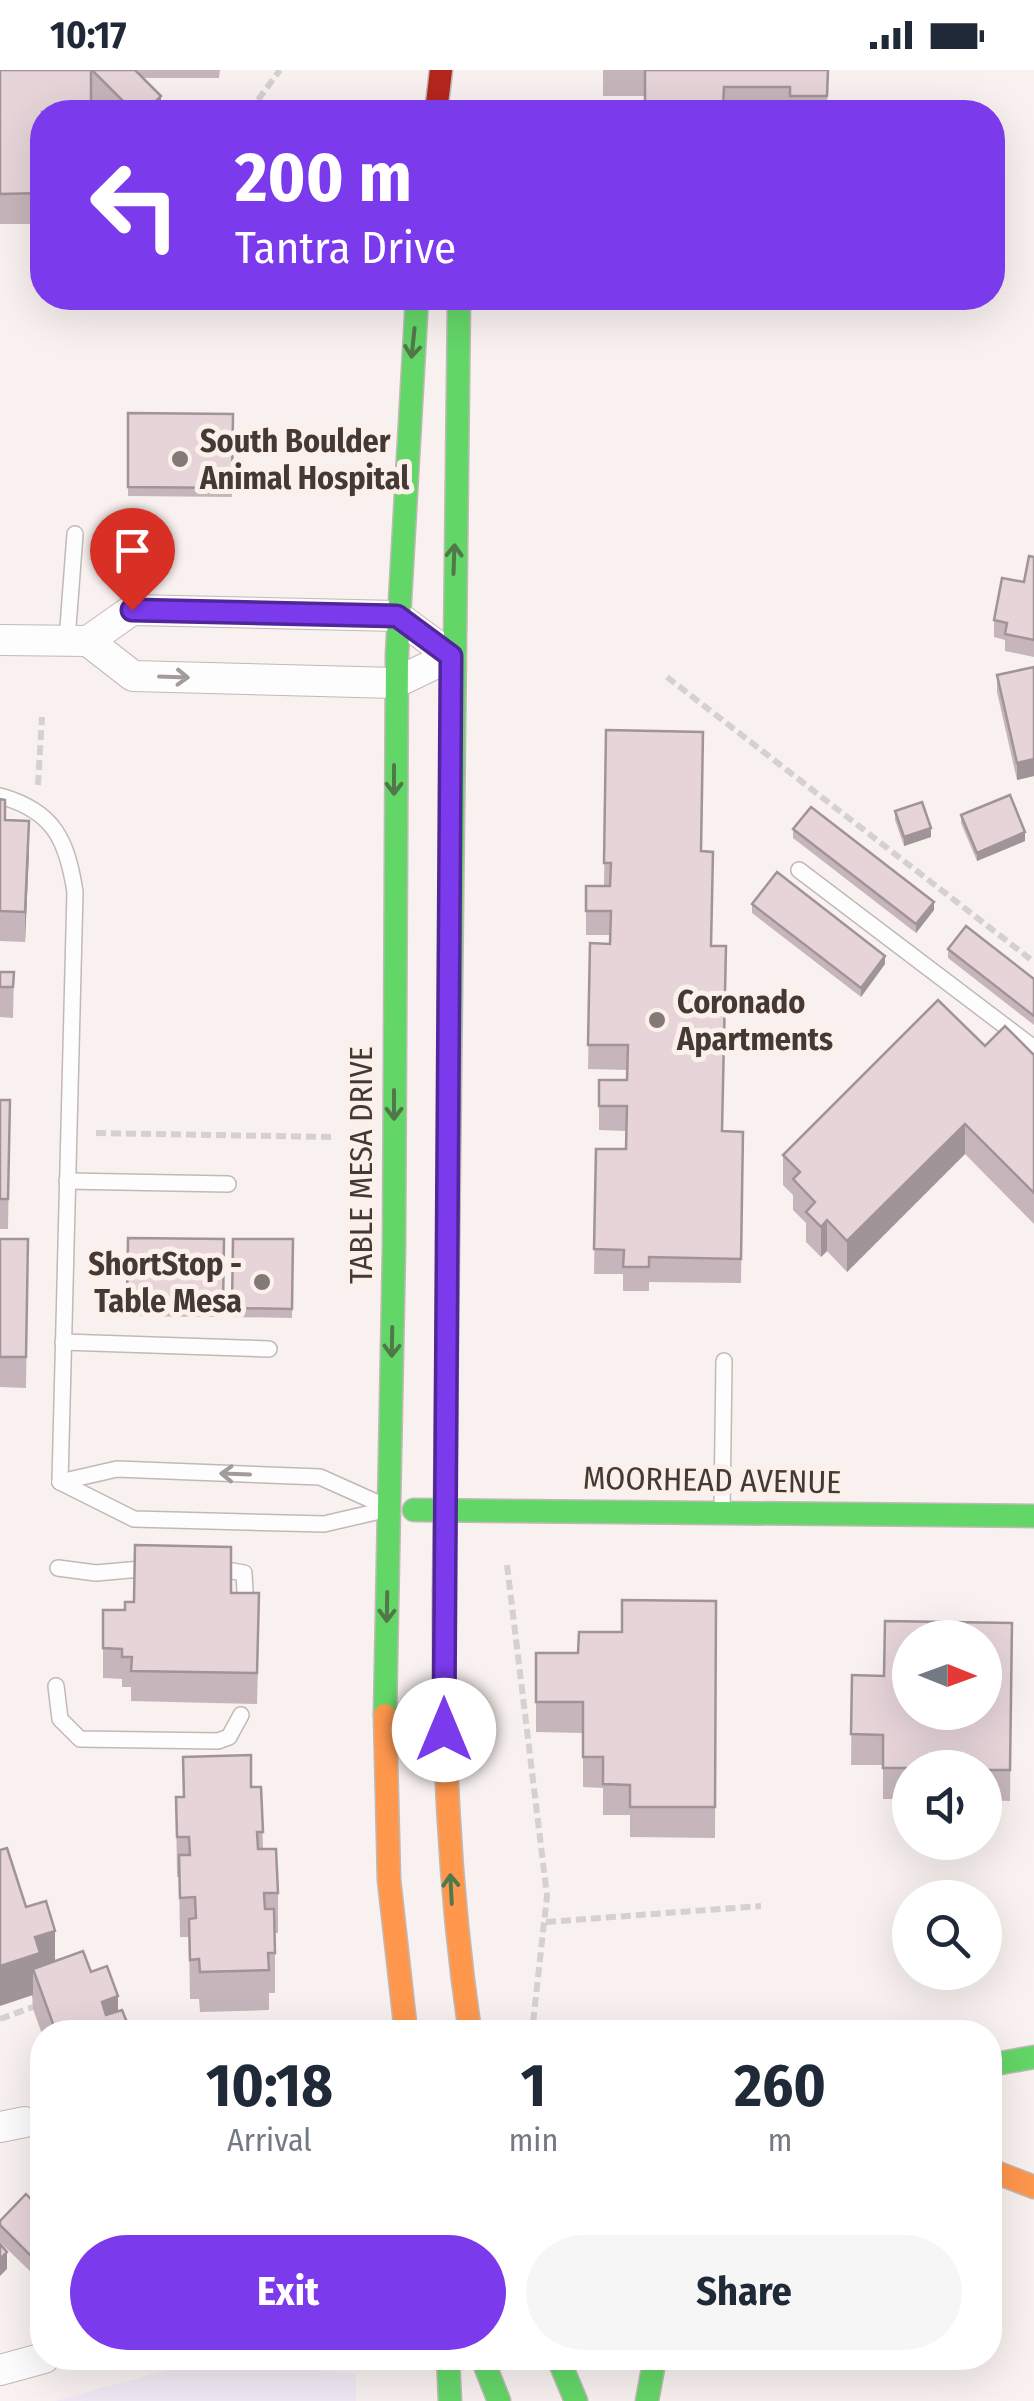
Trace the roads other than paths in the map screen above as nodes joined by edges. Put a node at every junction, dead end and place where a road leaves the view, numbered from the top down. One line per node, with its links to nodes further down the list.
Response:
1 (441, 70): 3 (main road)
2 (453, 70): 4 (main road)
3 (437, 100)
4 (454, 100)
5 (417, 310): 8 (main road, TABLE MESA DRIVE, one-way to 8)
6 (458, 310): 11 (main road, one-way to 6)
7 (75, 534): 10 (lane)
8 (397, 616): 10 (street); 11 (street); 12 (main road, TABLE MESA DRIVE)
9 (0, 640): 10 (street)
10 (78, 641): 12 (street, one-way to 12)
11 (451, 656): 12 (street); 23 (main road)
12 (395, 683): 22 (main road, TABLE MESA DRIVE, one-way to 22)
13 (0, 796): 16 (lane)
14 (799, 870): 15 (lane)
15 (1034, 1048)
16 (67, 1181): 17 (lane); 18 (lane)
17 (228, 1184)
18 (62, 1342): 19 (lane); 21 (lane)
19 (268, 1349)
20 (724, 1360): 24 (lane)
21 (60, 1482): 22 (lane, one-way to 21); 22 (lane)
22 (388, 1509): 23 (main road, MOORHEAD AVENUE); 33 (main road, TABLE MESA DRIVE, one-way to 33)
23 (444, 1510): 24 (main road, MOORHEAD AVENUE); 32 (main road, one-way to 23)
24 (722, 1512): 25 (main road, MOORHEAD AVENUE)
25 (1034, 1516)
26 (58, 1568): 27 (lane)
27 (165, 1568)
28 (204, 1568): 29 (lane)
29 (243, 1624)
30 (56, 1686): 31 (lane)
31 (241, 1715)
32 (463, 1986): 36 (main road); 37 (main road)
33 (399, 1993): 34 (main road); 35 (main road, TABLE MESA DRIVE)
34 (394, 2020)
35 (404, 2020)
36 (468, 2020)
37 (484, 2020)
38 (1034, 2057): 39 (main road)
39 (1002, 2062)
40 (1002, 2175): 41 (main road)
41 (1034, 2187)
42 (30, 2362): 43 (street)
43 (0, 2370)
44 (449, 2370): 48 (main road)
45 (487, 2370): 49 (main road)
46 (563, 2370): 50 (main road)
47 (653, 2370): 51 (main road)
48 (450, 2401)
49 (499, 2401)
50 (576, 2401)
51 (648, 2401)

